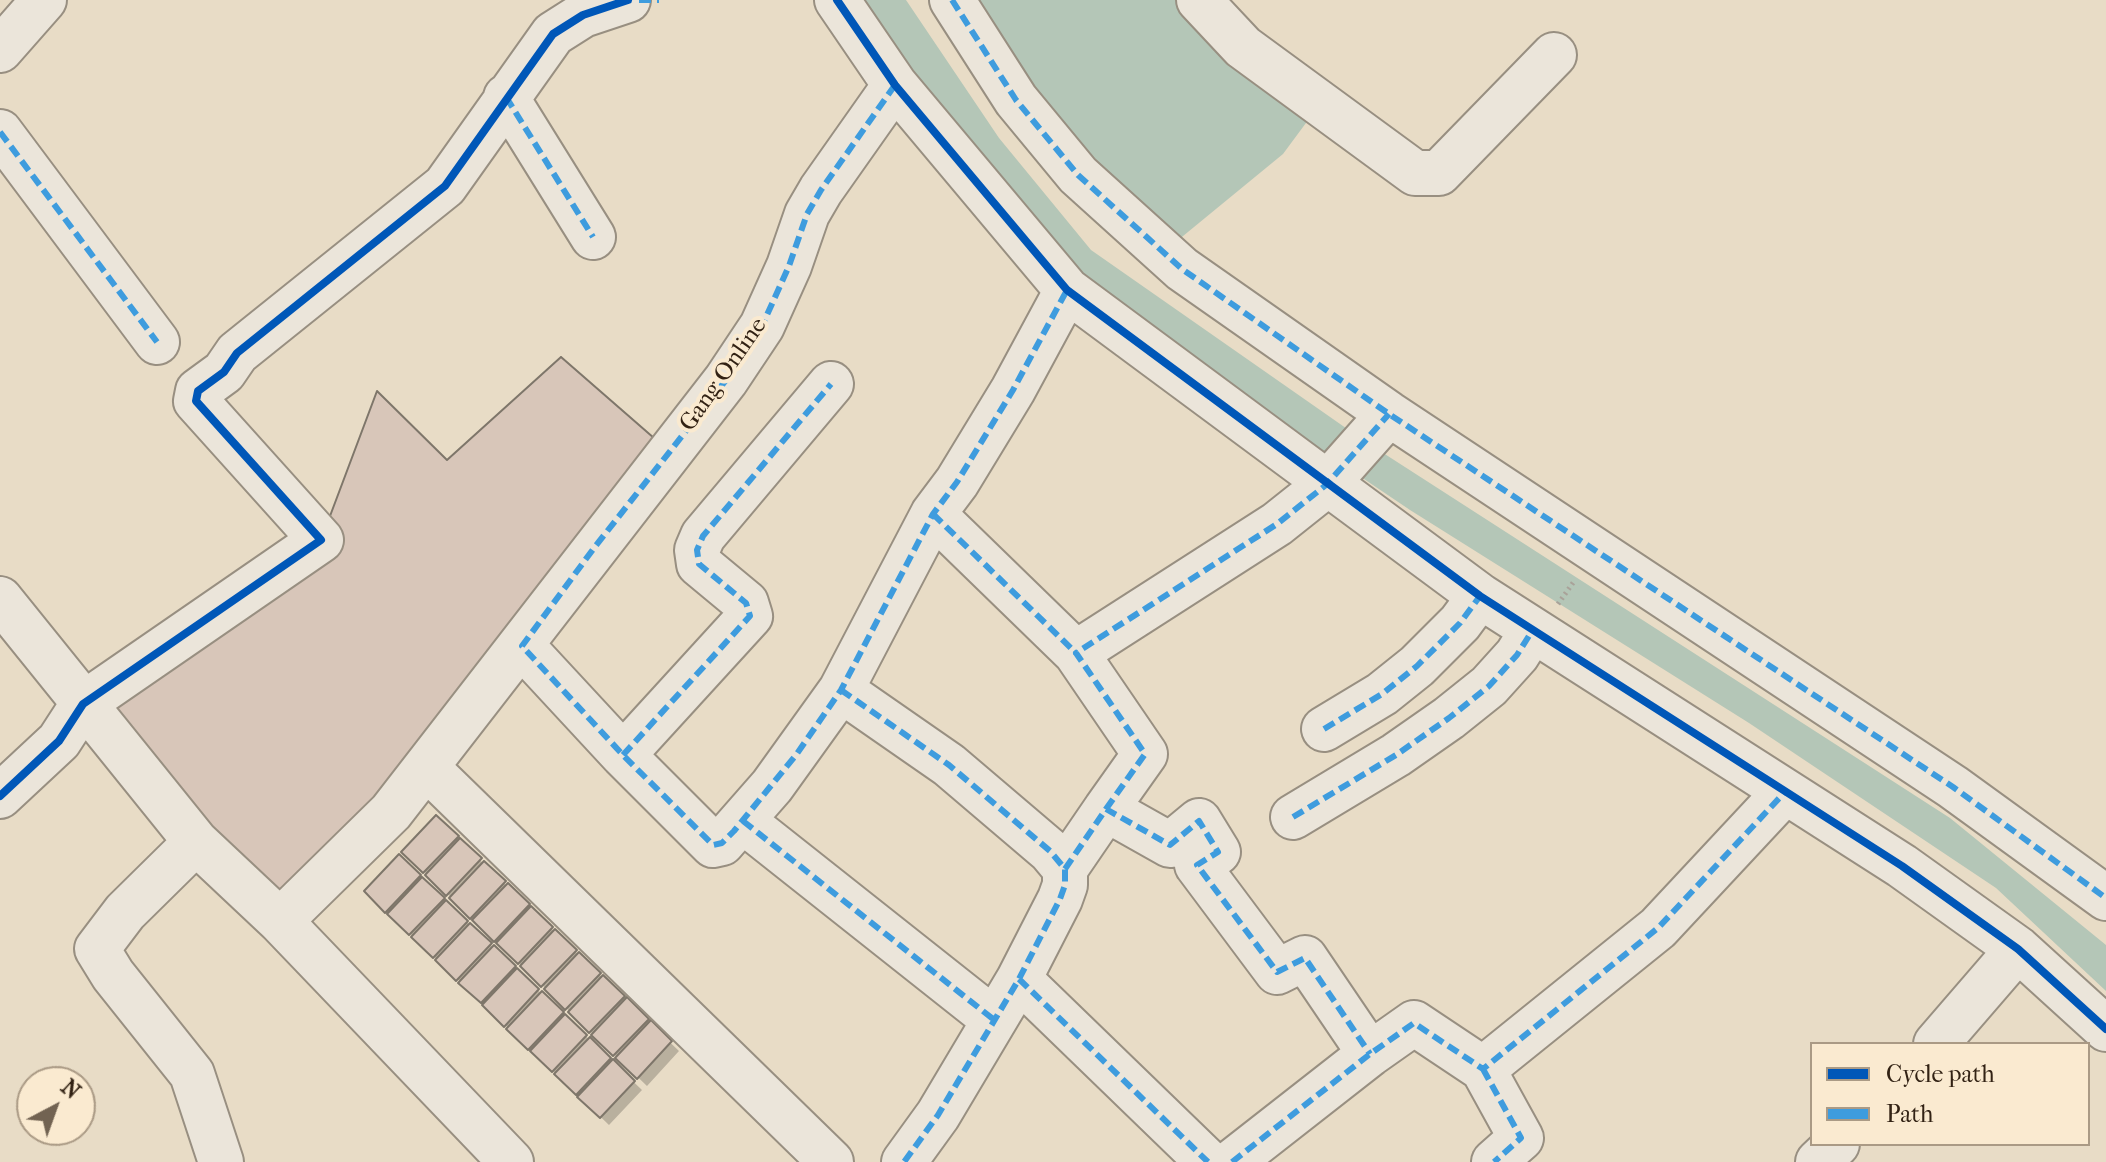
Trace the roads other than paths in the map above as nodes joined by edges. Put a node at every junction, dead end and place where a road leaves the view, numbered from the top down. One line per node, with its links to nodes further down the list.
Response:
1 (44, 0): 8 (street)
2 (628, 0): 11 (street)
3 (639, 0): 4 (street)
4 (659, 0)
5 (837, 0): 10 (street)
6 (952, 0): 17 (street)
7 (1199, 0): 9 (street)
8 (0, 50)
9 (1554, 55)
10 (895, 85): 14 (street); 23 (street, Gang Online)
11 (506, 97): 13 (street); 26 (street)
12 (0, 132): 15 (street)
13 (593, 237)
14 (1067, 290): 18 (street); 19 (street)
15 (157, 342)
16 (831, 384): 28 (street)
17 (1381, 425): 18 (street); 37 (street)
18 (1326, 485): 20 (street); 24 (street)
19 (933, 514): 24 (street); 25 (street)
20 (1480, 596): 22 (street); 27 (street)
21 (0, 599): 26 (street)
22 (1544, 619): 30 (street); 33 (street)
23 (522, 646): 28 (street); 29 (street, Gang Online)
24 (1076, 653): 32 (street)
25 (841, 690): 34 (street); 36 (street)
26 (83, 704): 31 (street); 35 (street)
27 (1324, 729)
28 (623, 755): 34 (street)
29 (426, 767): 38 (street, Gang Online); 49 (street)
30 (1784, 793): 39 (street); 45 (street)
31 (0, 796)
32 (1106, 809): 36 (street); 44 (street)
33 (1293, 817)
34 (743, 821): 41 (street)
35 (196, 842): 38 (street); 47 (street)
36 (1065, 869): 40 (street)
37 (2106, 898)
38 (280, 921): 48 (street)
39 (2018, 949): 42 (street); 43 (street)
40 (1019, 979): 41 (street); 51 (street)
41 (993, 1019): 50 (street)
42 (2106, 1029)
43 (1938, 1042)
44 (1370, 1054): 45 (street); 52 (street)
45 (1483, 1069): 53 (street)
46 (1835, 1146): 54 (street)
47 (219, 1161)
48 (511, 1162)
49 (831, 1162)
50 (904, 1162)
51 (1208, 1162)
52 (1232, 1162)
53 (1494, 1162)
54 (1818, 1162)

